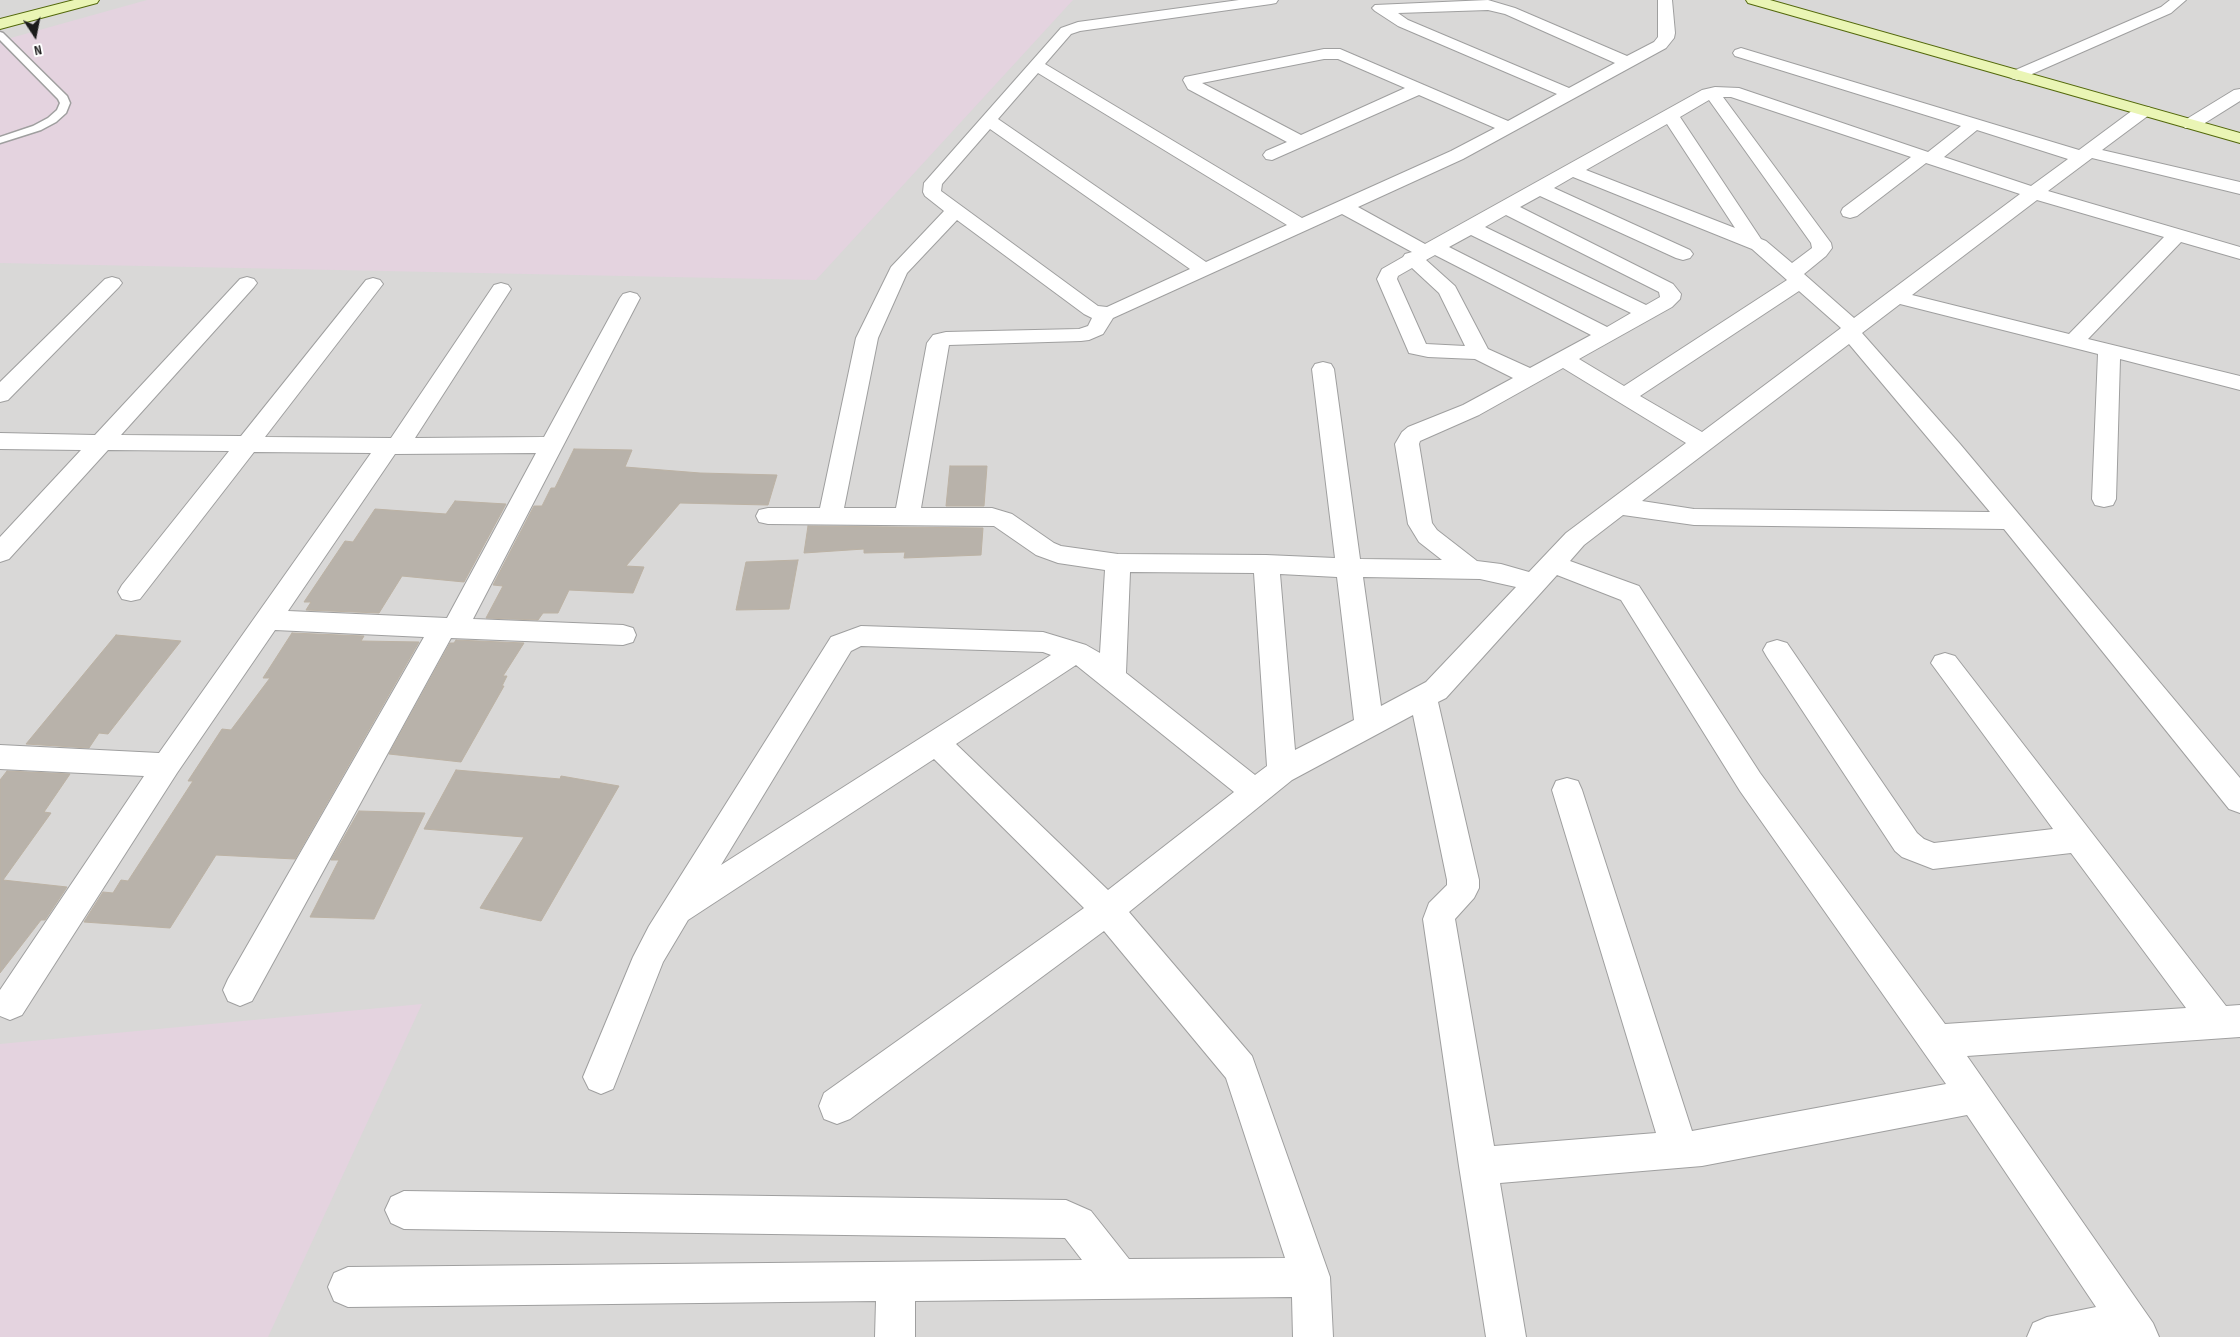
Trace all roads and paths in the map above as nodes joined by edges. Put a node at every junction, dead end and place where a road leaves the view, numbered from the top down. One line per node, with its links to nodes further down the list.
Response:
1 (92, 0): 7 (street)
2 (1271, 0): 11 (street)
3 (1665, 0): 10 (street)
4 (1753, 0): 12 (street)
5 (2180, 0): 12 (street)
6 (1376, 5): 10 (street); 15 (street)
7 (0, 24)
8 (0, 35): 24 (lane)
9 (1741, 53): 20 (street)
10 (1627, 62): 15 (street)
11 (1035, 65): 19 (street); 37 (street)
12 (2017, 75): 17 (street)
13 (1420, 88): 22 (street); 25 (street); 25 (street)
14 (1712, 93): 18 (street); 28 (street); 45 (street)
15 (1570, 94): 22 (street)
16 (2240, 94): 21 (street)
17 (2143, 111): 21 (street); 27 (street)
18 (1670, 115): 29 (street); 40 (street)
19 (988, 120): 35 (street); 44 (street)
20 (1974, 124): 27 (street); 28 (street)
21 (2191, 124): 23 (street)
22 (1508, 128): 33 (street)
23 (2240, 138)
24 (0, 140)
25 (1300, 142): 26 (street)
26 (1272, 155)
27 (2085, 155): 31 (street); 32 (street)
28 (1926, 158): 32 (street); 36 (street)
29 (1570, 170): 30 (street); 40 (street)
30 (1538, 188): 34 (street); 43 (street)
31 (2240, 188)
32 (2034, 194): 39 (street); 50 (street)
33 (1343, 207): 37 (street); 41 (street)
34 (1505, 207): 38 (street); 52 (street)
35 (955, 211): 53 (street); 74 (street)
36 (1850, 212)
37 (1301, 226): 44 (street)
38 (1469, 227): 41 (street); 52 (street)
39 (2176, 235): 42 (street); 56 (street)
40 (1753, 242): 45 (street)
41 (1423, 252): 55 (street); 58 (street); 58 (street)
42 (2240, 253)
43 (1683, 254)
44 (1204, 270): 53 (street)
45 (1796, 277): 54 (street); 64 (street)
46 (112, 283): 63 (street)
47 (247, 283): 66 (street)
48 (373, 284): 68 (street)
49 (501, 289): 70 (street)
50 (1896, 297): 54 (street); 56 (street)
51 (630, 298): 69 (street)
52 (1647, 313): 55 (street)
53 (1106, 314): 75 (street)
54 (1852, 331): 67 (street); 76 (street)
55 (1607, 335): 59 (street)
56 (2074, 341): 57 (street)
57 (2108, 350): 62 (street); 71 (street)
58 (1479, 353): 61 (street)
59 (1563, 359): 61 (street); 64 (street)
60 (1323, 368): 80 (street)
61 (1530, 377): 81 (street)
62 (2240, 383)
63 (0, 395)
64 (1624, 396): 67 (street)
65 (0, 440): 66 (street)
66 (101, 442): 68 (street); 77 (street)
67 (1703, 443): 72 (street)
68 (246, 444): 70 (street); 83 (street)
69 (553, 445): 70 (street); 85 (street)
70 (393, 446): 84 (street)
71 (2104, 499)
72 (1619, 506): 76 (street); 82 (street)
73 (768, 516): 74 (street)
74 (830, 516): 75 (street)
75 (907, 516): 78 (street)
76 (2011, 521): 99 (street)
77 (0, 553)
78 (1118, 563): 79 (street); 90 (street)
79 (1266, 564): 80 (street); 96 (street)
80 (1349, 568): 81 (street); 92 (street)
81 (1471, 570): 82 (street)
82 (1544, 573): 91 (street); 106 (street)
83 (131, 592)
84 (268, 620): 85 (street); 95 (street)
85 (449, 628): 86 (street); 103 (street)
86 (623, 635)
87 (1777, 650): 100 (street)
88 (1076, 652): 90 (street); 93 (street); 102 (street)
89 (1945, 663): 100 (street)
90 (1112, 677): 98 (street)
91 (1423, 696): 92 (street); 111 (street)
92 (1369, 725): 96 (street)
93 (936, 743): 101 (street); 102 (street)
94 (0, 757): 95 (street)
95 (168, 766): 104 (street)
96 (1282, 771): 98 (street)
97 (1567, 790): 110 (street)
98 (1255, 792): 101 (street)
99 (2240, 800)
100 (2078, 839): 105 (street)
101 (1108, 910): 109 (street); 113 (street)
102 (675, 912): 107 (street)
103 (240, 990)
104 (10, 1004)
105 (2229, 1022): 106 (street)
106 (1937, 1041): 108 (street)
107 (601, 1077)
108 (1975, 1096): 110 (street); 117 (street)
109 (837, 1106)
110 (1680, 1151): 111 (street)
111 (1477, 1166): 120 (street)
112 (404, 1210): 114 (street)
113 (1311, 1277): 114 (street); 119 (street)
114 (1119, 1279): 115 (street)
115 (896, 1282): 116 (street); 118 (street)
116 (348, 1287)
117 (2134, 1329): 121 (street)
118 (895, 1337)
119 (1313, 1337)
120 (1506, 1337)
121 (2047, 1337)

